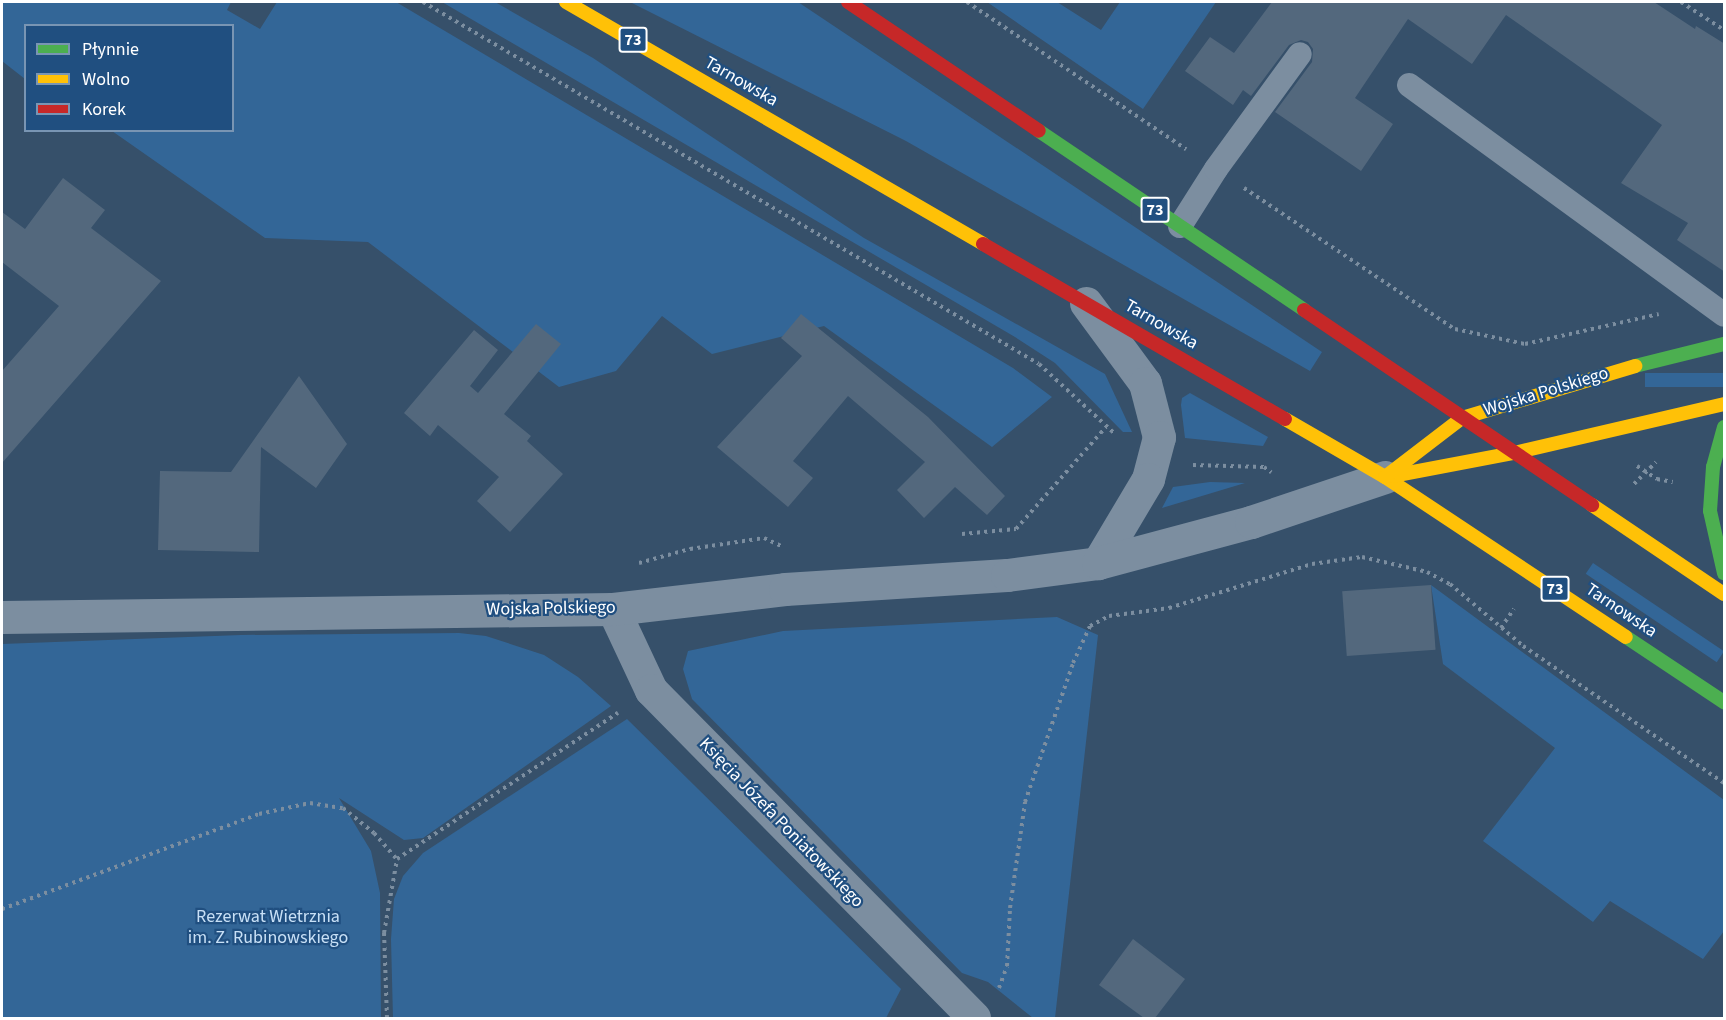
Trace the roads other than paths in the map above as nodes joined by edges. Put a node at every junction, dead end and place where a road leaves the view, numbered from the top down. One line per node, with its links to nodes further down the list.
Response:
1 (566, 2): 6 (main road, Tarnowska / 73)
2 (848, 2): 5 (main road, 73)
3 (1300, 54): 5 (lane)
4 (1408, 85): 7 (lane)
5 (1180, 226): 10 (main road, 73)
6 (1086, 303): 13 (main road, Tarnowska / 73); 14 (street)
7 (1717, 309)
8 (1725, 344): 10 (main road, Wojska Polskiego)
9 (1725, 404): 12 (main road, Wojska Polskiego)
10 (1462, 418): 12 (main road, 73); 13 (main road, Wojska Polskiego)
11 (1725, 427): 15 (main road)
12 (1514, 453): 13 (main road, Wojska Polskiego); 16 (main road, 73)
13 (1385, 477): 14 (street, Wojska Polskiego); 19 (main road, Tarnowska / 73)
14 (1098, 563): 17 (street, Wojska Polskiego)
15 (1725, 573)
16 (1725, 594)
17 (613, 609): 18 (street, Wojska Polskiego); 20 (street, Księcia Józefa Poniatowskiego)
18 (2, 617)
19 (1725, 702)
20 (984, 1009)

